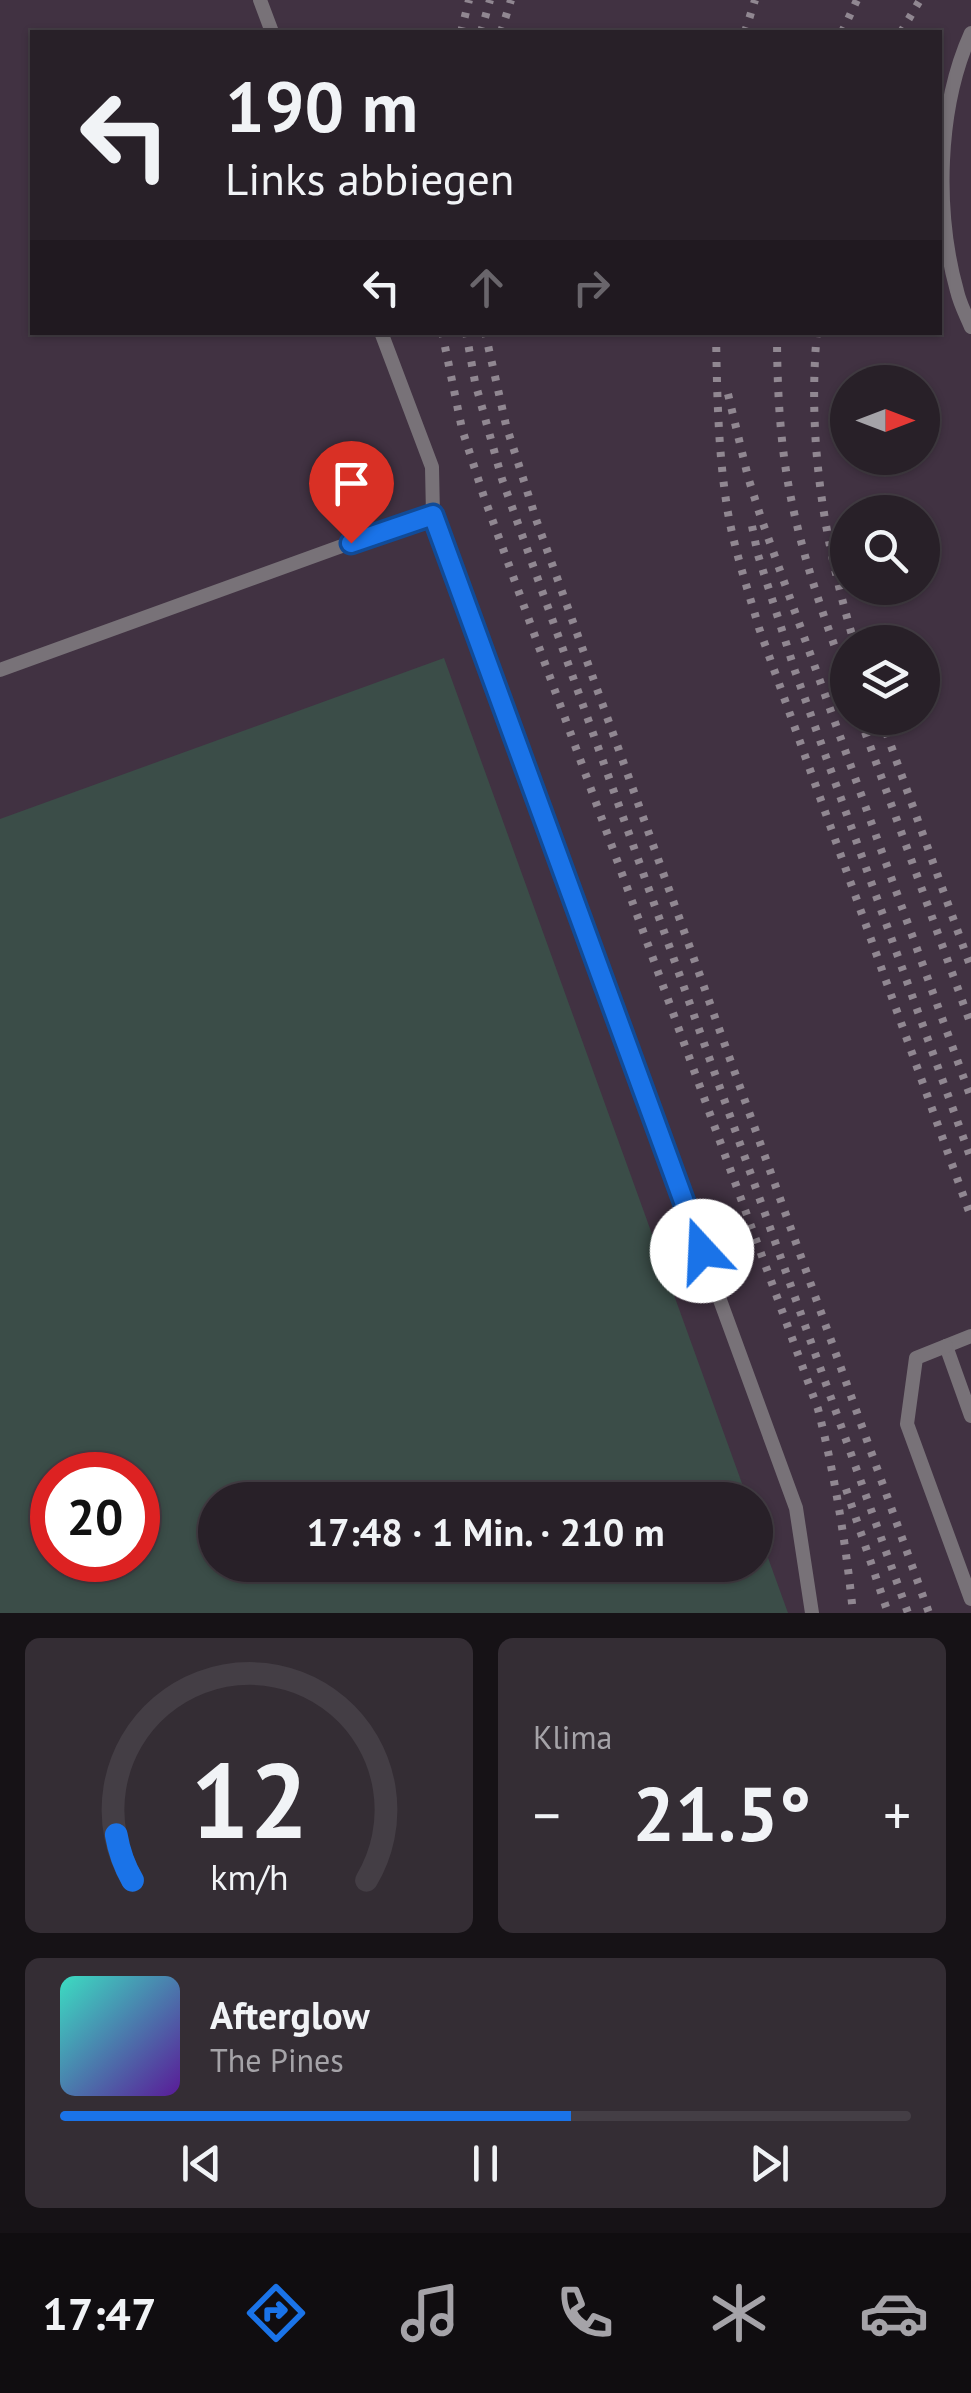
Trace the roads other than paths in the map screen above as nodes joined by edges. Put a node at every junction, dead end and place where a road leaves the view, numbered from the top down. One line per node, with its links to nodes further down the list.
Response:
1 (260, 0): 2 (lane)
2 (271, 30)
3 (971, 33): 4 (lane)
4 (971, 327)
5 (383, 335): 6 (lane)
6 (433, 515): 7 (lane); 12 (lane)
7 (0, 670)
8 (971, 1336): 9 (lane)
9 (946, 1346): 10 (lane); 11 (lane)
10 (971, 1416)
11 (971, 1599)
12 (812, 1613)

